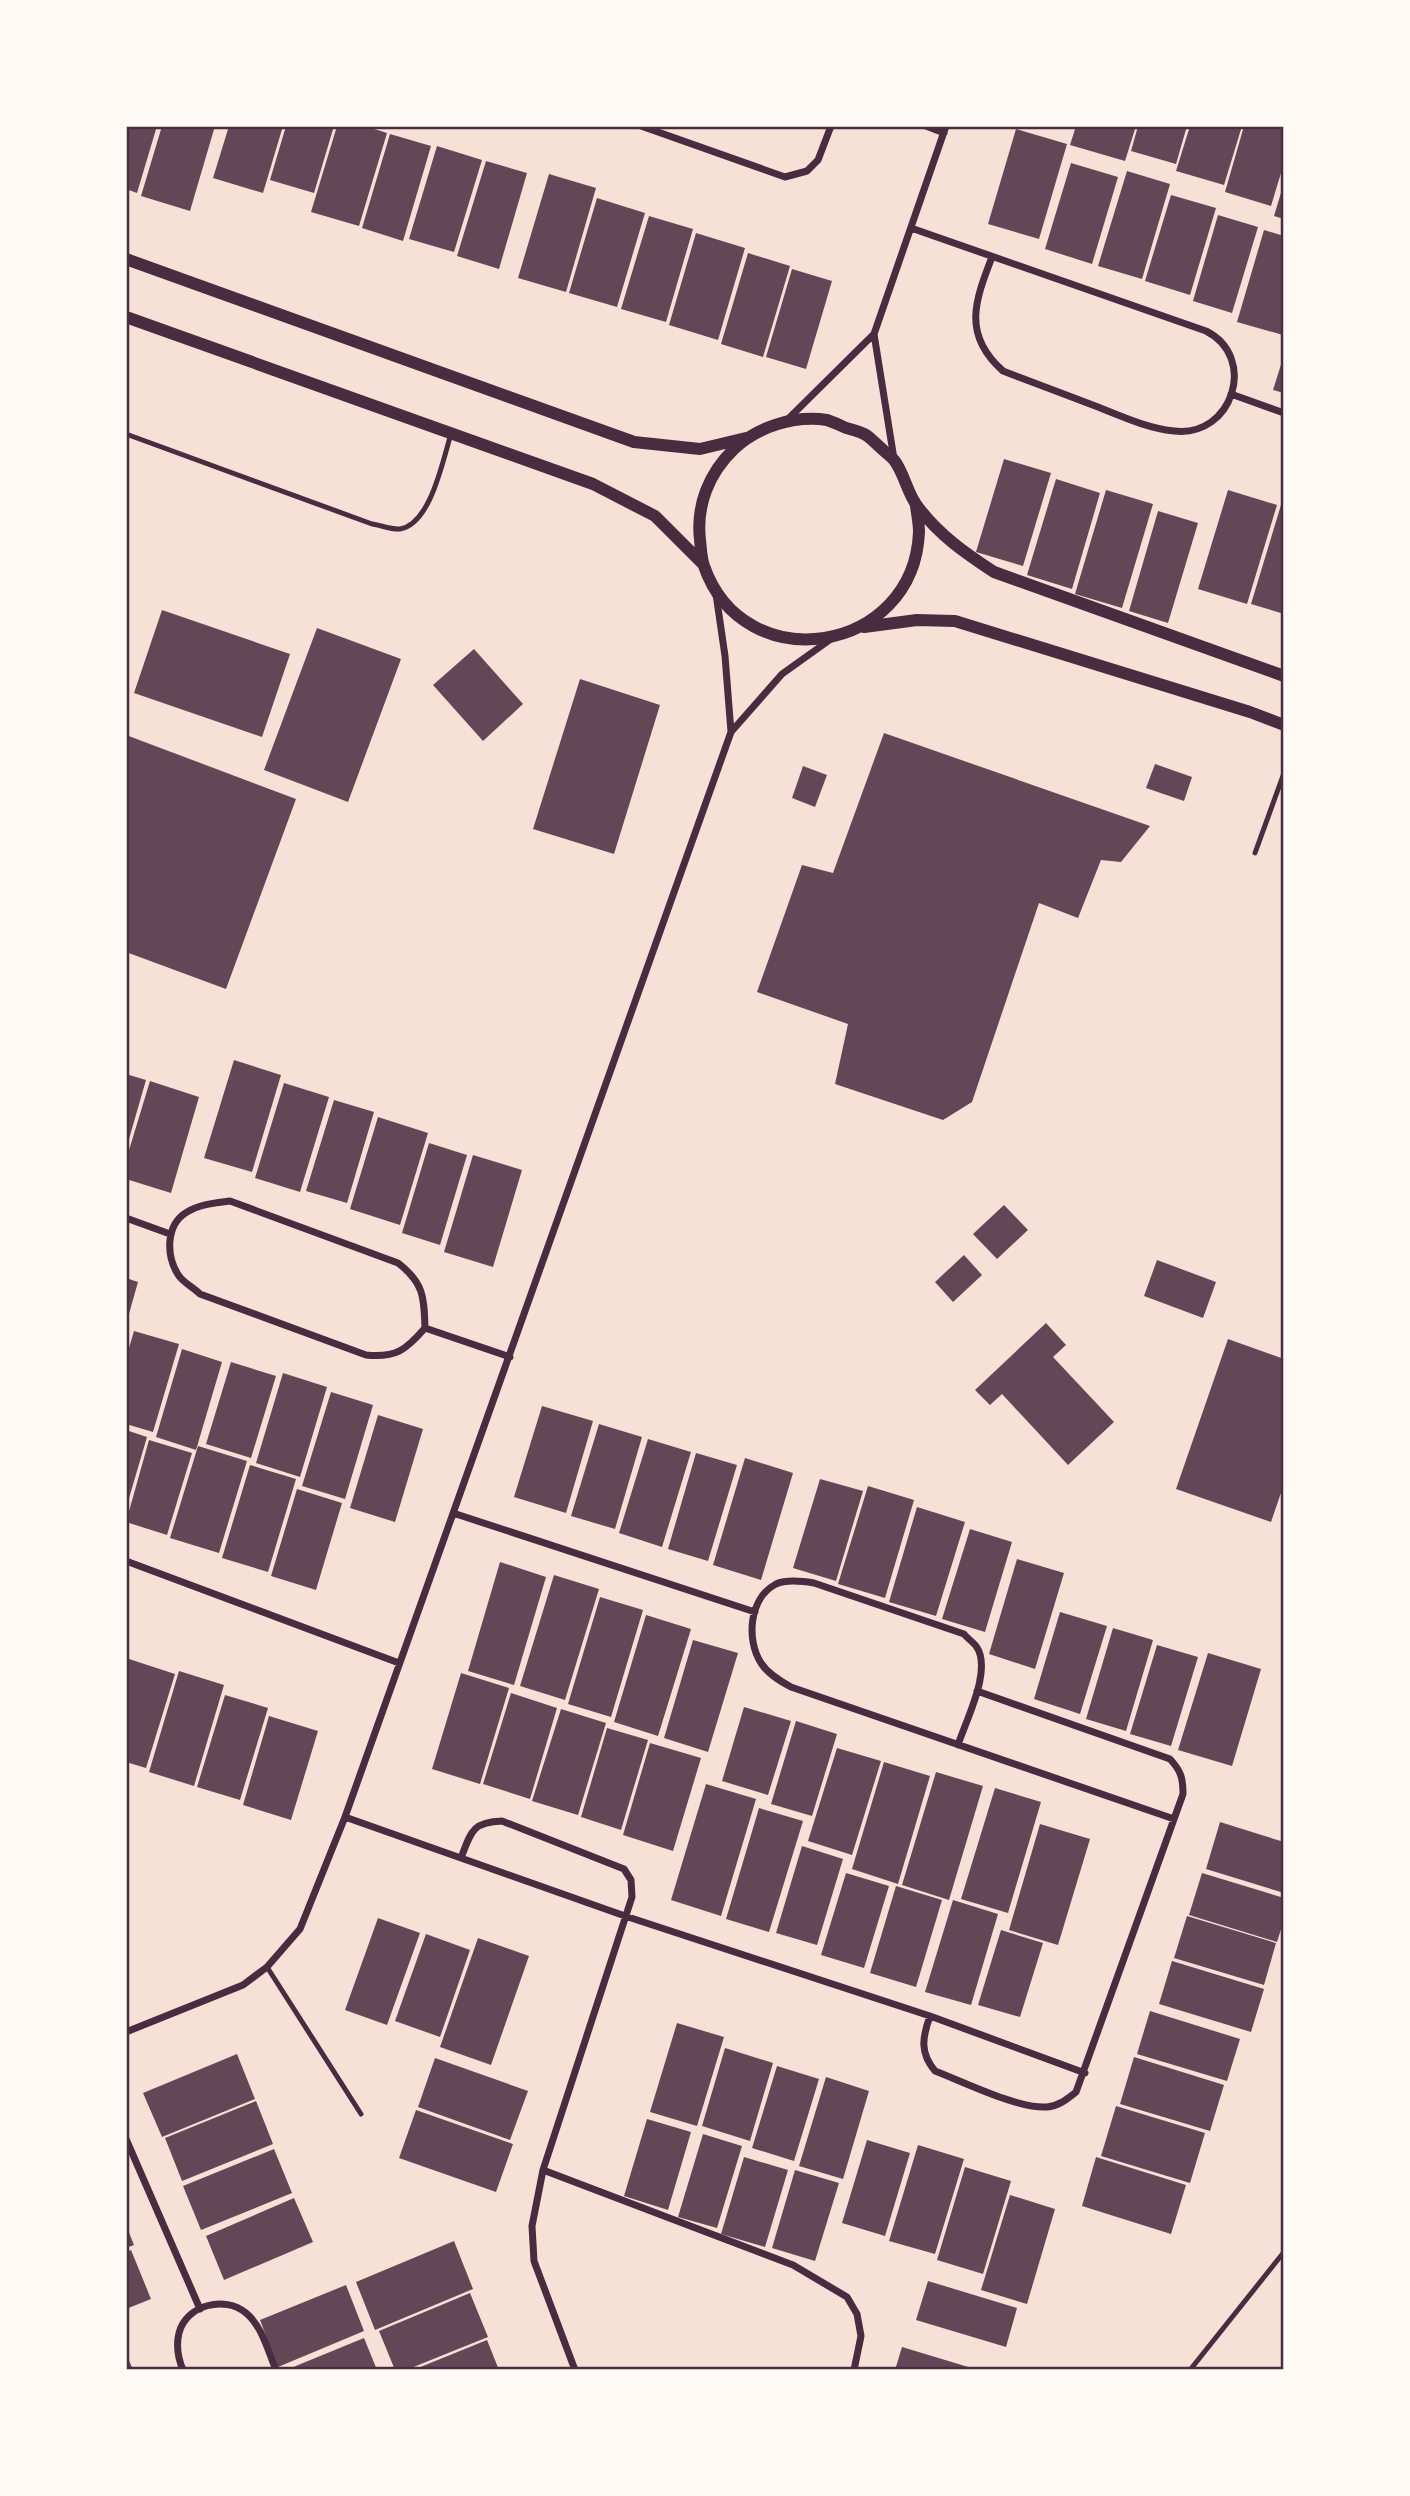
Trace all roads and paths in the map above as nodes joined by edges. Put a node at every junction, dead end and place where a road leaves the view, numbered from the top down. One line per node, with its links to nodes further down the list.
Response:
1 (641, 126): 2 (street)
2 (831, 126)
3 (926, 126): 4 (street)
4 (945, 129): 5 (street)
5 (911, 228): 6 (street); 9 (street)
6 (992, 257): 10 (street); 10 (street)
7 (126, 258): 15 (street)
8 (126, 317): 13 (street)
9 (874, 334): 12 (street); 16 (street)
10 (1231, 394): 11 (street)
11 (1284, 413)
12 (785, 421): 15 (street); 16 (street)
13 (452, 433): 14 (lane); 18 (street)
14 (126, 434)
15 (746, 438): 18 (street)
16 (894, 460): 17 (street)
17 (916, 506): 20 (street); 22 (street)
18 (703, 564): 19 (street)
19 (716, 591): 21 (street); 24 (street)
20 (860, 628): 21 (street); 23 (street)
21 (834, 638): 24 (street)
22 (1284, 676)
23 (1284, 725)
24 (731, 732): 30 (street)
25 (1284, 772): 26 (lane)
26 (1255, 853)
27 (126, 1218): 28 (street)
28 (170, 1234): 29 (street); 29 (street)
29 (425, 1328): 30 (street)
30 (510, 1357): 31 (street)
31 (453, 1513): 33 (street); 34 (street)
32 (126, 1561): 34 (street)
33 (755, 1612): 35 (street); 36 (street)
34 (400, 1663): 37 (street)
35 (977, 1691): 36 (street); 38 (street)
36 (958, 1745): 38 (street)
37 (345, 1817): 39 (street); 41 (street)
38 (1174, 1819): 44 (street)
39 (461, 1858): 40 (street); 40 (street)
40 (625, 1916): 42 (street); 47 (street)
41 (267, 1967): 43 (street); 45 (lane)
42 (930, 2016): 44 (street); 44 (street)
43 (126, 2032)
44 (1085, 2073)
45 (361, 2114)
46 (126, 2139): 49 (street)
47 (543, 2170): 52 (street); 53 (street)
48 (1284, 2252): 54 (lane)
49 (200, 2309): 50 (street); 51 (street)
50 (183, 2370)
51 (276, 2370)
52 (575, 2370)
53 (854, 2370)
54 (1190, 2370)

